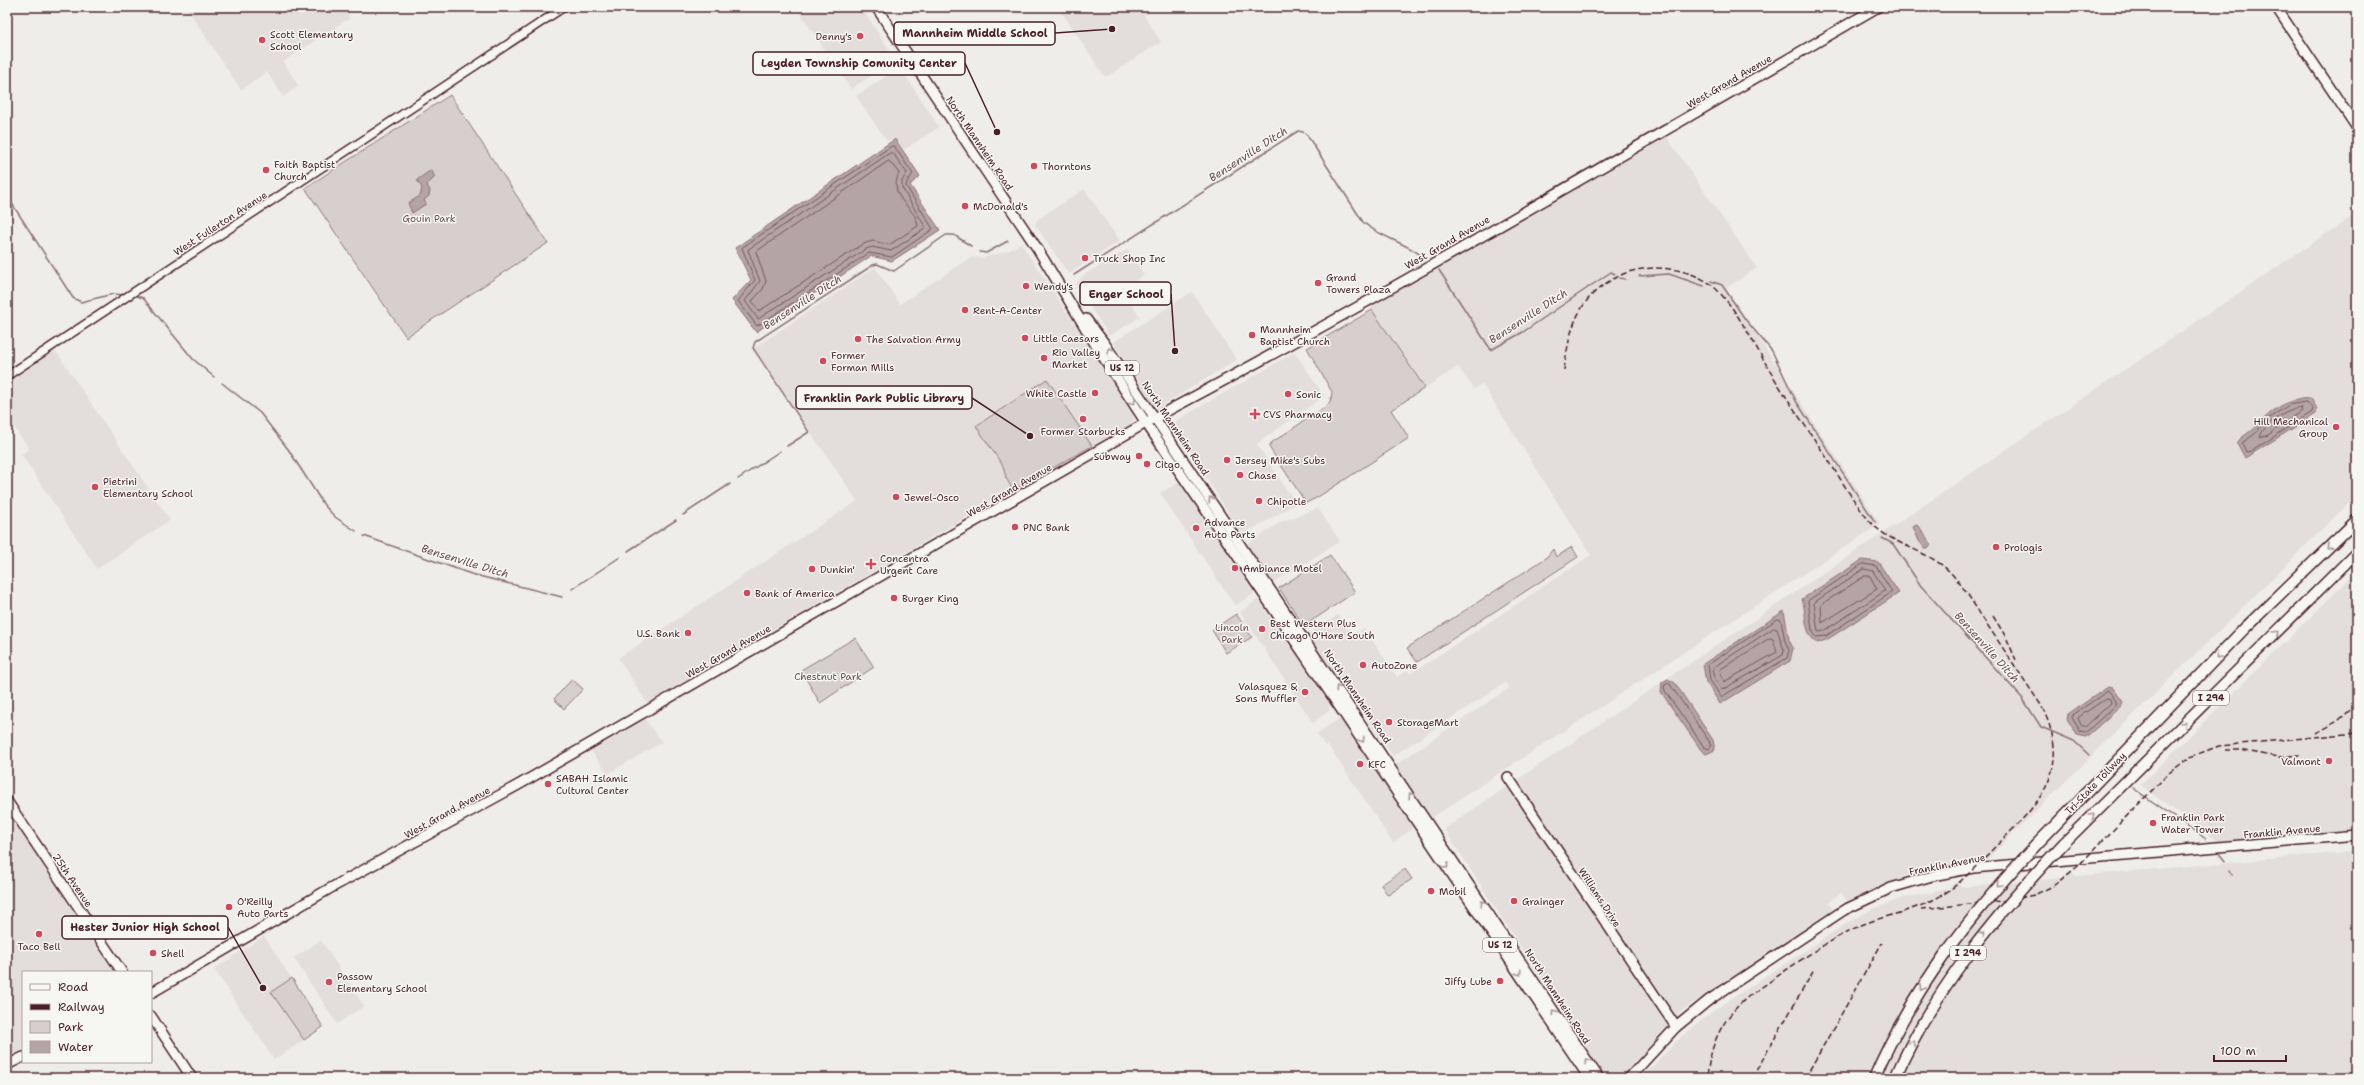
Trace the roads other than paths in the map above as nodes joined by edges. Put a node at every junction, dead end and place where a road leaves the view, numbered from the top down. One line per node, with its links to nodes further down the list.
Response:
1 (564, 7): 7 (street, West Fullerton Avenue)
2 (876, 7): 6 (main road, North Mannheim Road / US 12)
3 (1878, 7): 8 (main road, West Grand Avenue)
4 (2276, 7): 5 (main road)
5 (2357, 128)
6 (1064, 292): 8 (main road, North Mannheim Road / US 12, one-way to 6); 9 (main road, North Mannheim Road / US 12, one-way to 9)
7 (7, 376)
8 (1156, 417): 9 (main road, West Grand Avenue); 23 (main road, North Mannheim Road / US 12, one-way to 8)
9 (1146, 423): 16 (main road, West Grand Avenue); 22 (main road, North Mannheim Road / US 12, one-way to 22)
10 (2357, 520): 25 (highway, Tri-State Tollway / I 294, one-way to 25, bridge)
11 (2357, 552): 26 (highway, Tri-State Tollway / I 294, one-way to 11, bridge)
12 (1508, 777): 18 (main road, Williams Drive)
13 (7, 801): 15 (main road, 25th Avenue)
14 (2357, 835): 18 (main road, Franklin Avenue)
15 (121, 971)
16 (152, 992)
17 (152, 1018): 21 (main road)
18 (1676, 1027): 24 (main road, Franklin Avenue)
19 (22, 1058): 20 (main road)
20 (7, 1065)
21 (192, 1078)
22 (1589, 1078)
23 (1599, 1078)
24 (1629, 1078)
25 (1874, 1078)
26 (1895, 1078)

